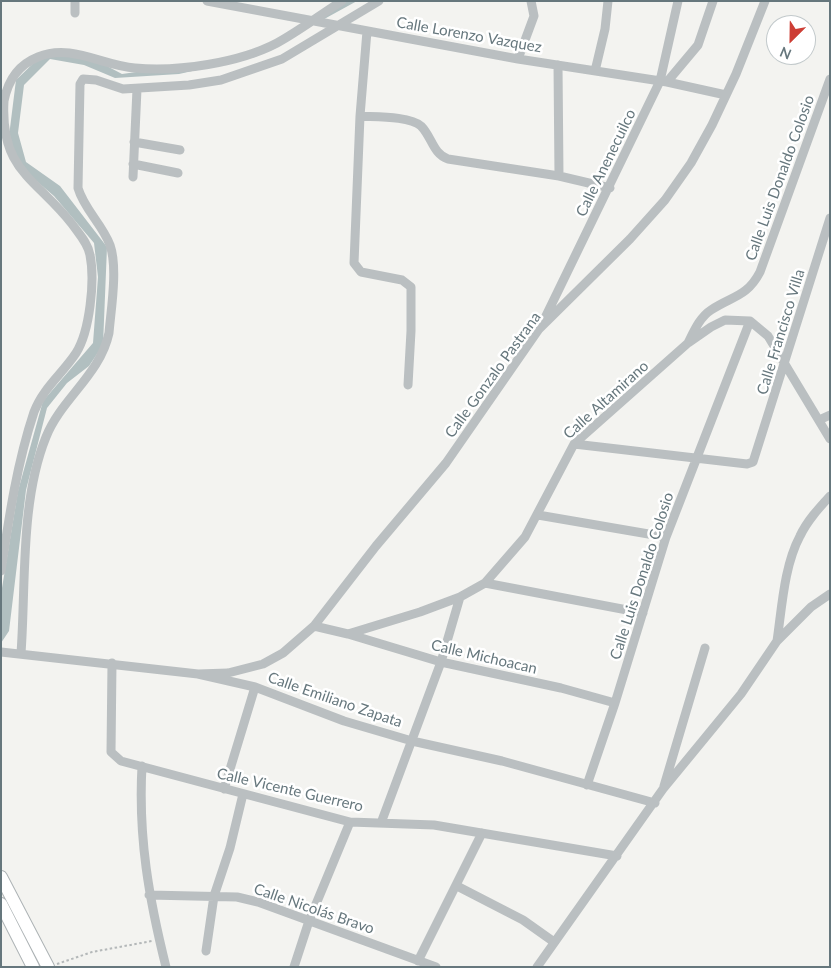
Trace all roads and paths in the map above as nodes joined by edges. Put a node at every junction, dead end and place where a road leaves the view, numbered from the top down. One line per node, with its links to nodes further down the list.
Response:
1 (75, 1): 10 (street)
2 (207, 1): 11 (street, Calle Lorenzo Vazquez)
3 (342, 1): 11 (street)
4 (379, 1): 12 (street)
5 (531, 1): 14 (street)
6 (608, 1): 16 (street)
7 (678, 1): 18 (street, Calle Anenecuilco)
8 (713, 1): 18 (street)
9 (765, 1): 20 (street, Calle Gonzalo Pastrana)
10 (75, 13)
11 (314, 20): 12 (street, Calle Lorenzo Vazquez); 43 (street)
12 (335, 25): 13 (street, Calle Lorenzo Vazquez); 19 (street)
13 (367, 31): 14 (street, Calle Lorenzo Vazquez); 21 (street)
14 (518, 59): 15 (street, Calle Lorenzo Vazquez)
15 (558, 65): 16 (street, Calle Lorenzo Vazquez); 26 (street)
16 (595, 71): 18 (street, Calle Lorenzo Vazquez)
17 (830, 79): 32 (street, Calle Luis Donaldo Colosio)
18 (664, 82): 20 (street, Calle Lorenzo Vazquez); 28 (street, Calle Anenecuilco)
19 (137, 89): 22 (street); 53 (street)
20 (726, 95): 31 (street, Calle Gonzalo Pastrana)
21 (360, 116): 26 (street); 34 (street)
22 (134, 142): 23 (street); 24 (street)
23 (180, 150)
24 (133, 164): 25 (street); 27 (street)
25 (178, 173)
26 (559, 176): 28 (street)
27 (133, 177)
28 (610, 188): 31 (street, Calle Anenecuilco)
29 (830, 218): 33 (street, Calle Francisco Villa)
30 (750, 321): 32 (street, Calle Altamirano); 33 (street); 39 (street, Calle Luis Donaldo Colosio)
31 (539, 329): 48 (street, Calle Gonzalo Pastrana)
32 (688, 343): 38 (street, Calle Altamirano)
33 (786, 364): 36 (street); 39 (street, Calle Francisco Villa)
34 (408, 385)
35 (830, 415): 36 (street)
36 (819, 420): 37 (street)
37 (830, 439)
38 (574, 444): 39 (street); 41 (street, Calle Altamirano)
39 (696, 458): 42 (street, Calle Luis Donaldo Colosio)
40 (830, 496): 50 (street)
41 (538, 515): 42 (street); 44 (street, Calle Altamirano)
42 (666, 537): 47 (street, Calle Luis Donaldo Colosio)
43 (1, 571)
44 (485, 583): 46 (street, Calle Altamirano); 47 (street)
45 (830, 594): 50 (street)
46 (460, 597): 49 (street, Calle Altamirano); 54 (street)
47 (643, 613): 58 (street, Calle Luis Donaldo Colosio)
48 (314, 626): 49 (street, Calle Altamirano); 56 (street, Calle Gonzalo Pastrana)
49 (348, 634): 54 (street, Calle Michoacan)
50 (777, 641): 63 (street)
51 (705, 648): 63 (street)
52 (1, 652): 53 (street, Calle Emiliano Zapata)
53 (21, 653): 55 (street, Calle Emiliano Zapata)
54 (441, 662): 58 (street, Calle Michoacan); 59 (street)
55 (112, 663): 56 (street, Calle Emiliano Zapata); 60 (street, Calle Vicente Guerrero)
56 (198, 674): 57 (street, Calle Emiliano Zapata)
57 (255, 687): 59 (street, Calle Emiliano Zapata); 62 (street)
58 (616, 703): 61 (street, Calle Luis Donaldo Colosio)
59 (412, 741): 61 (street, Calle Emiliano Zapata); 67 (street)
60 (142, 766): 62 (street, Calle Vicente Guerrero); 72 (street)
61 (587, 785): 65 (street, Calle Emiliano Zapata)
62 (224, 789): 64 (street, Calle Vicente Guerrero)
63 (663, 789): 65 (street)
64 (243, 794): 66 (street, Calle Vicente Guerrero); 73 (street)
65 (655, 802): 69 (street)
66 (350, 822): 67 (street, Calle Vicente Guerrero); 75 (street)
67 (381, 823): 68 (street, Calle Vicente Guerrero)
68 (482, 833): 69 (street, Calle Vicente Guerrero); 71 (street)
69 (617, 856): 77 (street)
70 (1, 878): 81 (main road)
71 (457, 886): 77 (street); 79 (street)
72 (149, 895): 73 (street, Calle Nicolás Bravo); 76 (street)
73 (214, 896): 75 (street, Calle Nicolás Bravo); 78 (street)
74 (1, 904): 80 (main road)
75 (309, 921): 79 (street, Calle Nicolás Bravo); 83 (street)
76 (159, 940): 81 (path); 82 (street)
77 (554, 942): 85 (street)
78 (206, 950)
79 (418, 961): 84 (street, Calle Nicolás Bravo)
80 (33, 967)
81 (49, 967)
82 (166, 967)
83 (294, 967)
84 (436, 967)
85 (537, 967)

